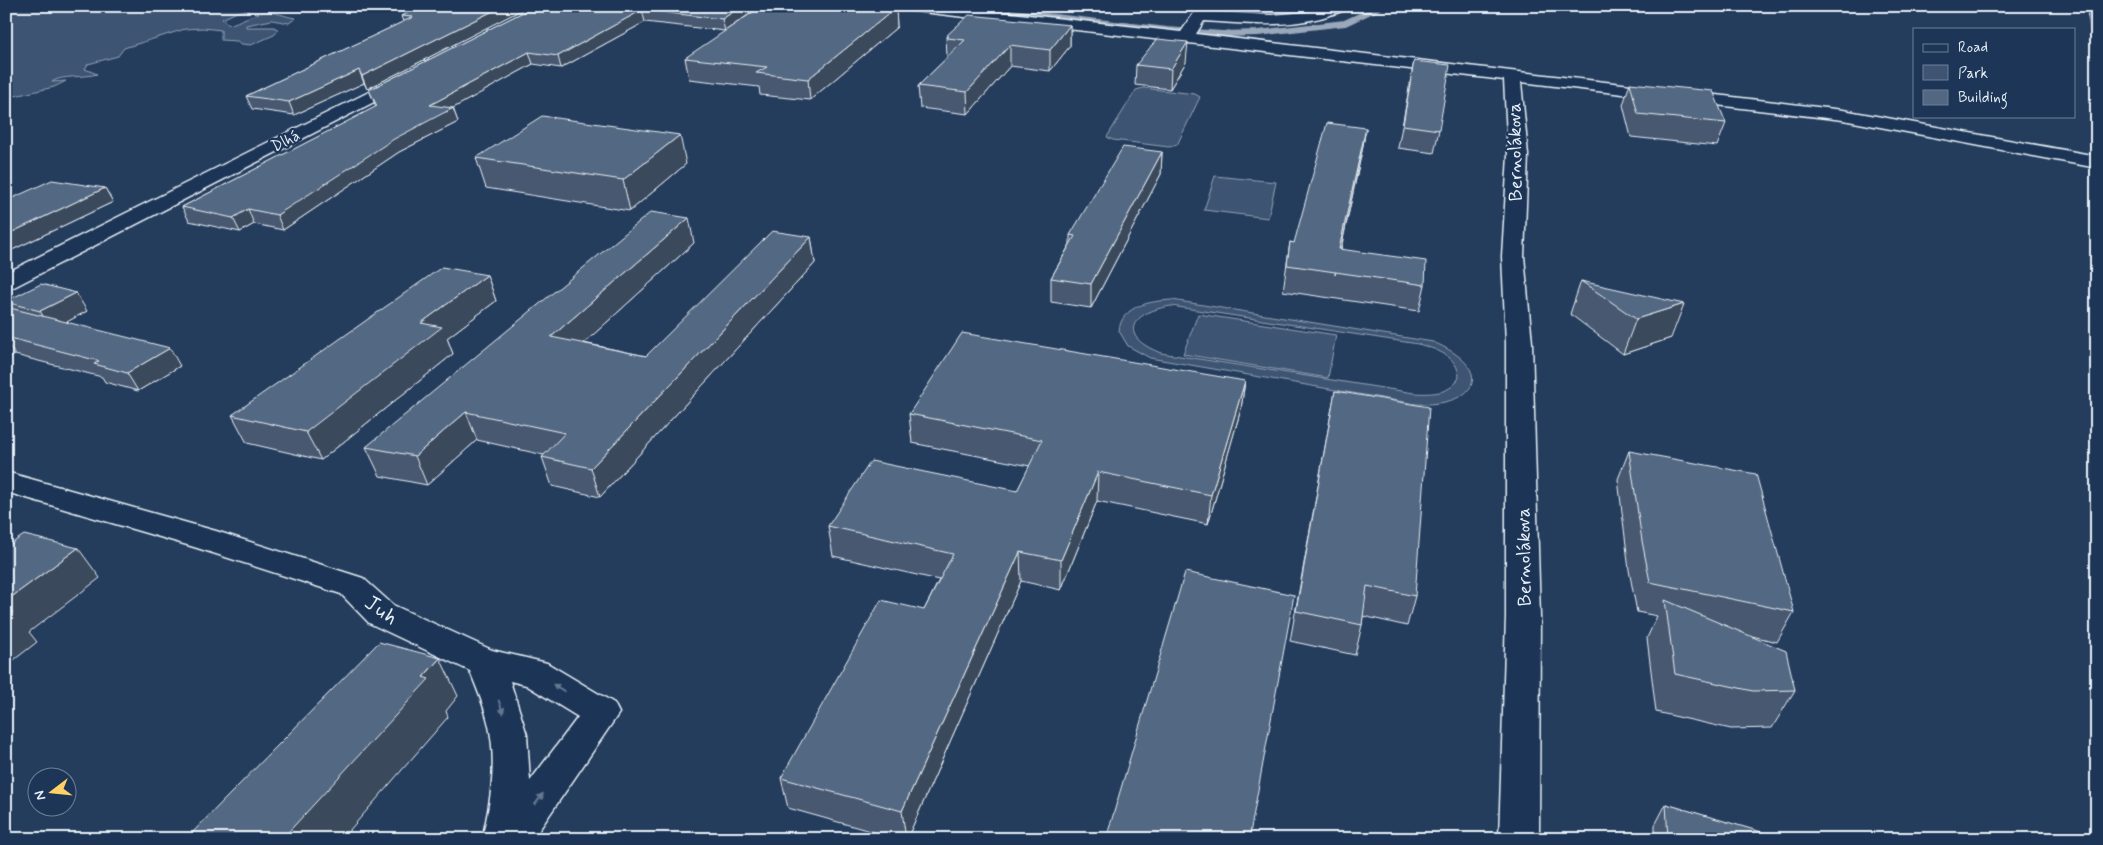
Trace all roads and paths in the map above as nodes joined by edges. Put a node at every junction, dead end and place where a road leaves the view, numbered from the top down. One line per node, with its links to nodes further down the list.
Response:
1 (905, 6): 3 (street, Bernolákova)
2 (1342, 6): 4 (street)
3 (958, 9): 4 (street, Bernolákova)
4 (1186, 37): 6 (street, Bernolákova)
5 (422, 70): 8 (street, Dlhá)
6 (1512, 76): 7 (street); 12 (street, Bernolákova)
7 (2097, 162)
8 (12, 275)
9 (6, 482): 10 (street, Juh)
10 (485, 662): 11 (street, one-way to 11); 11 (street, Juh, one-way to 10)
11 (507, 830)
12 (1519, 839)

